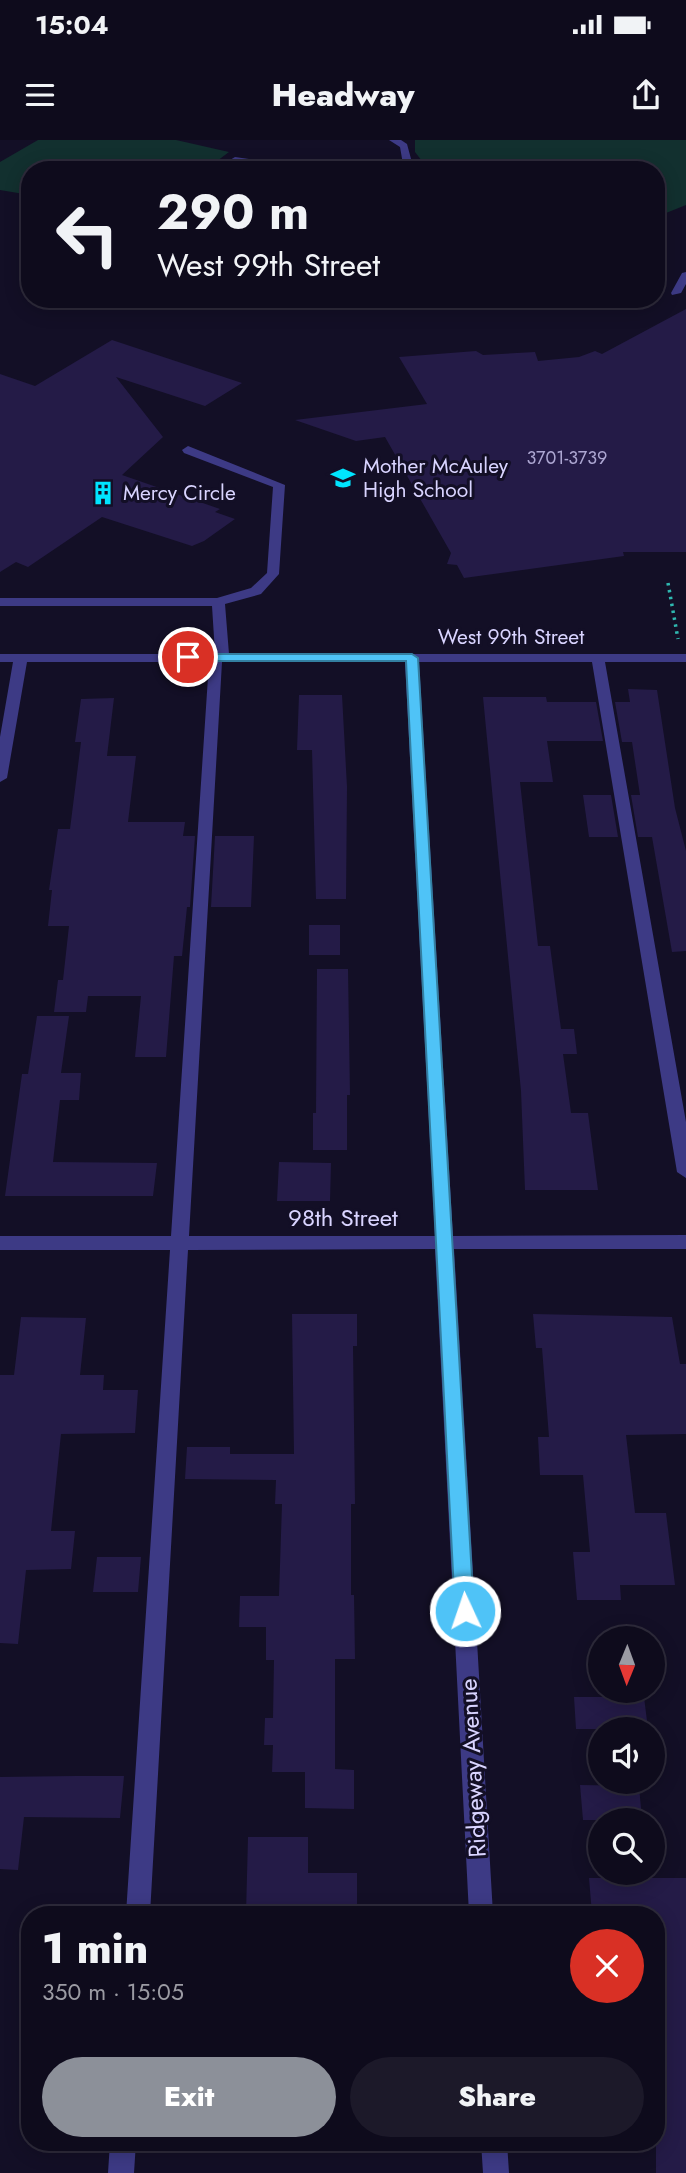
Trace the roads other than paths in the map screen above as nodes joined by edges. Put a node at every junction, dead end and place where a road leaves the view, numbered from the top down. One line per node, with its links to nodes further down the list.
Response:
1 (394, 140): 4 (street)
2 (235, 160): 3 (street)
3 (242, 161)
4 (406, 161)
5 (686, 275): 6 (street)
6 (676, 293)
7 (188, 450): 9 (street)
8 (0, 601): 9 (street)
9 (218, 602): 13 (street)
10 (683, 652): 14 (street, West 99th Street)
11 (0, 657): 12 (street, West 99th Street)
12 (21, 657): 13 (street, West 99th Street); 16 (street)
13 (219, 657): 15 (street, West 99th Street); 18 (street)
14 (598, 657): 15 (street, West 99th Street); 17 (street)
15 (412, 658): 19 (street, Ridgeway Avenue)
16 (0, 778)
17 (686, 1172)
18 (180, 1242): 19 (street, 98th Street); 21 (street, 98th Street); 22 (street)
19 (444, 1242): 20 (street, 98th Street); 23 (street, Ridgeway Avenue)
20 (686, 1242)
21 (0, 1243)
22 (138, 1906)
23 (481, 1906)
24 (122, 2151): 26 (street)
25 (495, 2151): 27 (street)
26 (121, 2173)
27 (496, 2173)

